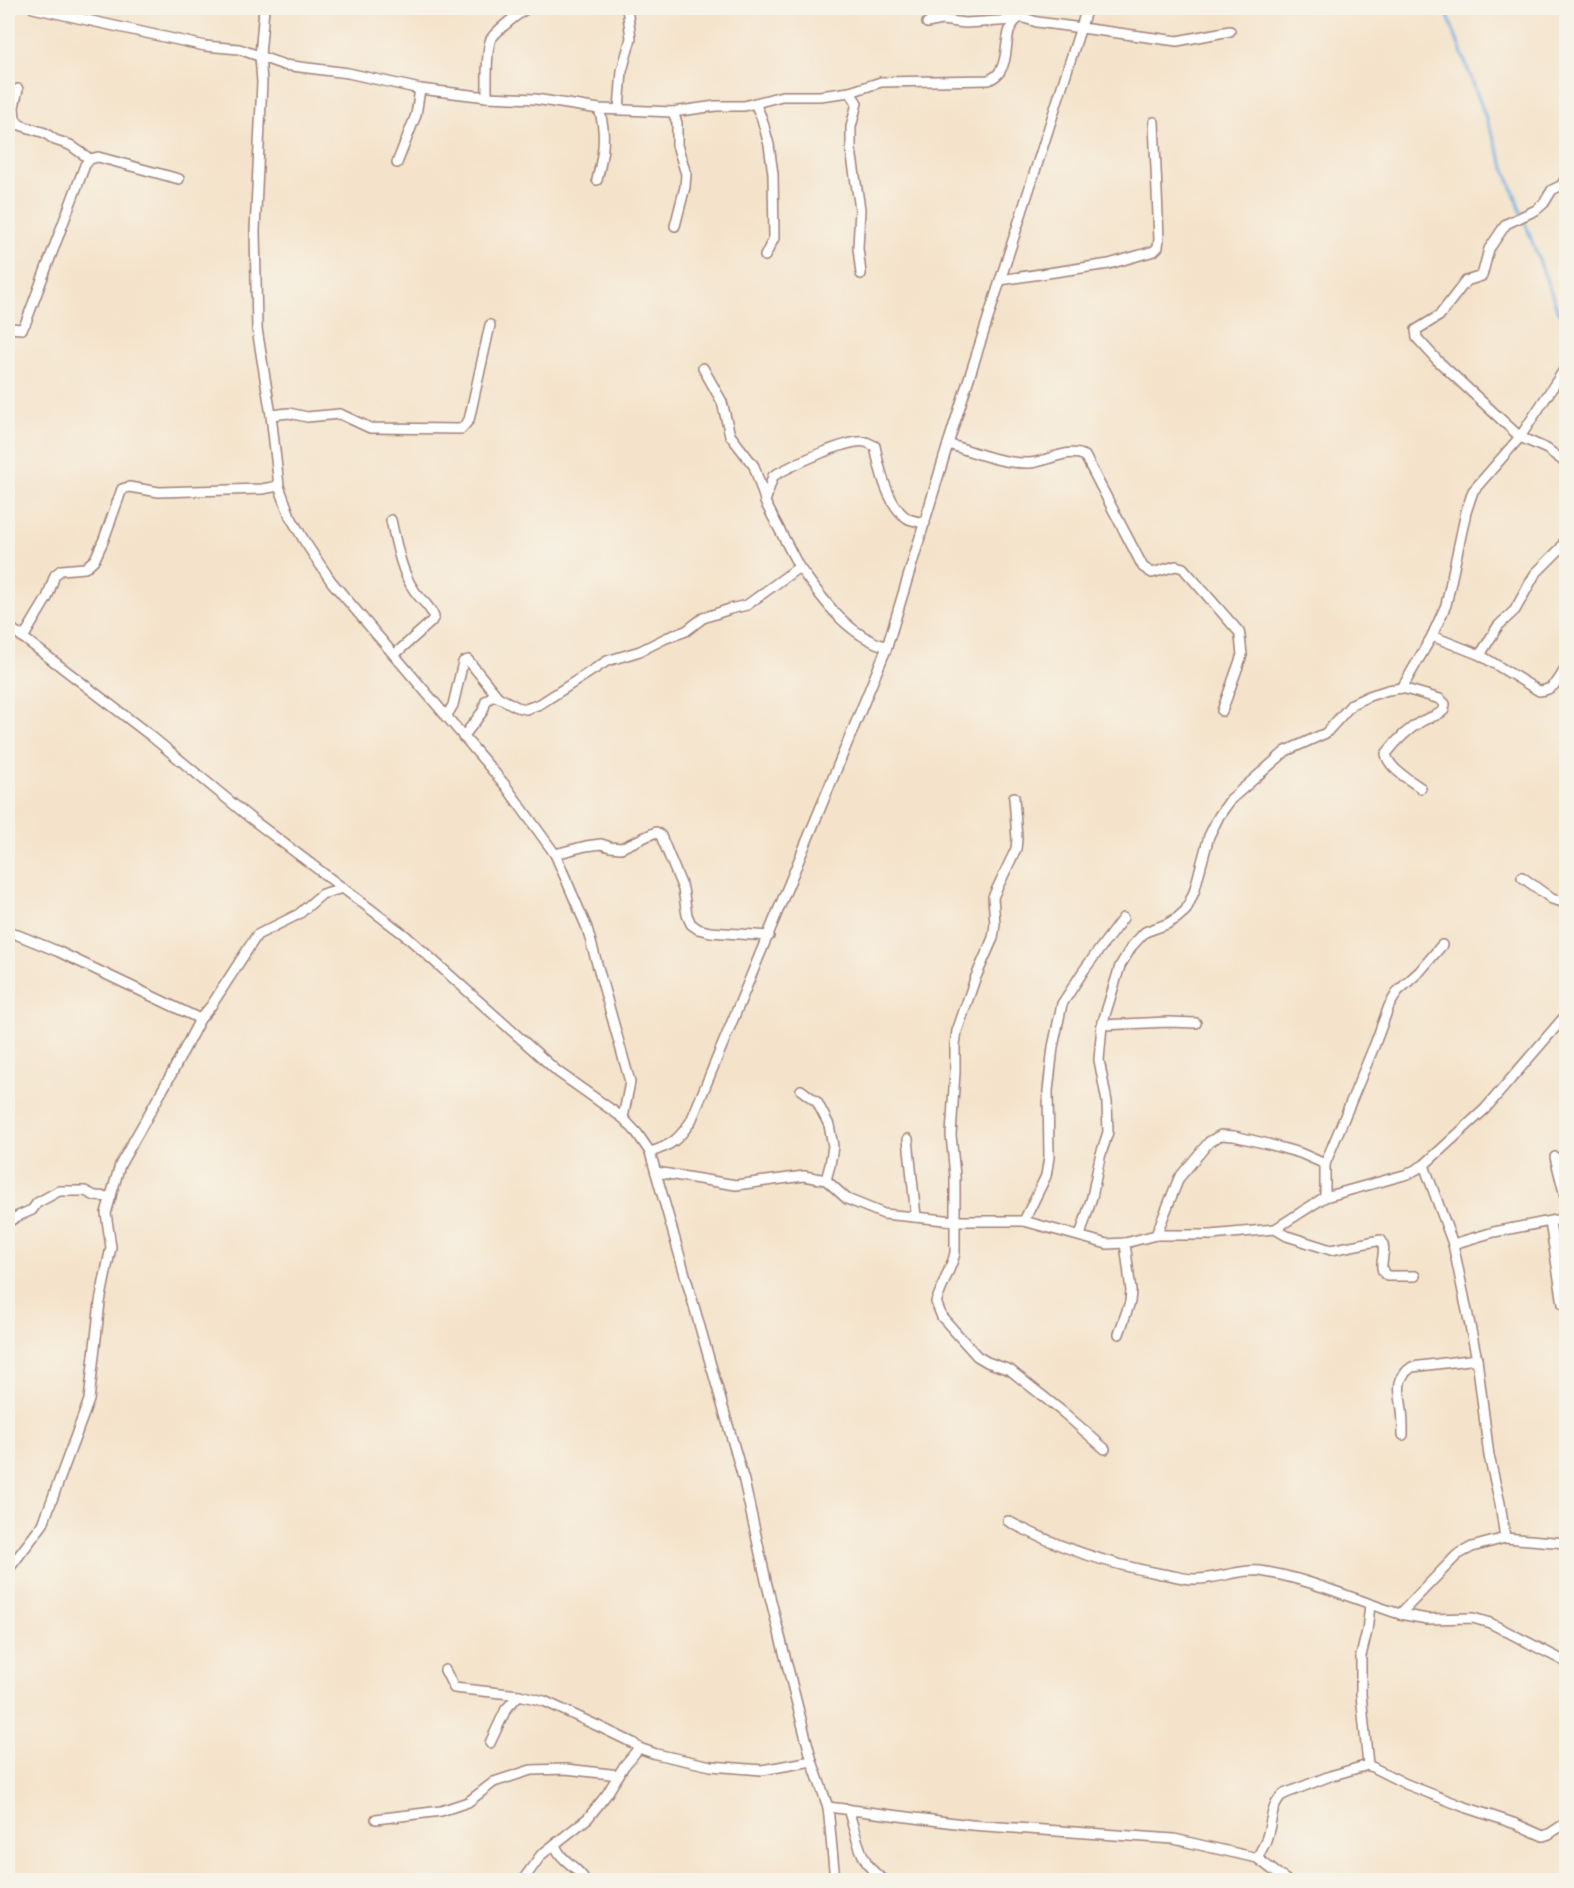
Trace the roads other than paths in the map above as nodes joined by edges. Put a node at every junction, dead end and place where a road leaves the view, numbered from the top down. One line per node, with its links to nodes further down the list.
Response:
1 (33, 8): 10 (street)
2 (264, 8): 10 (street)
3 (528, 8): 14 (street)
4 (627, 8): 17 (street)
5 (1087, 8): 8 (street)
6 (1019, 15): 7 (street); 8 (street); 13 (street)
7 (927, 23)
8 (1081, 27): 9 (street); 28 (street)
9 (1230, 31)
10 (260, 56): 12 (street); 33 (street)
11 (18, 89): 20 (street)
12 (420, 89): 14 (street); 21 (street)
13 (850, 92): 15 (street); 27 (street)
14 (487, 97): 16 (street)
15 (755, 103): 18 (street); 26 (street)
16 (599, 109): 17 (street); 24 (street)
17 (619, 109): 18 (street)
18 (673, 112): 25 (street)
19 (1154, 122): 28 (street)
20 (90, 159): 23 (street); 30 (street)
21 (397, 163)
22 (1566, 177): 34 (street)
23 (179, 179)
24 (597, 180)
25 (675, 226)
26 (765, 255)
27 (861, 274)
28 (1000, 280): 35 (street)
29 (490, 325): 33 (street)
30 (8, 328)
31 (1566, 367): 34 (street)
32 (704, 368): 38 (street)
33 (271, 415): 37 (street)
34 (1520, 437): 36 (street); 44 (street)
35 (948, 444): 40 (street); 52 (street)
36 (1566, 463)
37 (279, 486): 45 (street); 47 (street)
38 (765, 502): 40 (street); 42 (street)
39 (390, 520): 47 (street)
40 (925, 523): 46 (street)
41 (1566, 538): 48 (street)
42 (800, 567): 46 (street); 51 (street)
43 (8, 626): 45 (street)
44 (1432, 636): 48 (street); 50 (street)
45 (24, 638): 59 (street)
46 (887, 647): 63 (street)
47 (394, 654): 53 (street)
48 (1480, 655): 49 (street)
49 (1566, 667)
50 (1402, 688): 55 (street); 68 (street)
51 (498, 697): 53 (street); 54 (street)
52 (1222, 711)
53 (446, 717): 54 (street)
54 (463, 737): 57 (street)
55 (1421, 788)
56 (1014, 797): 83 (street)
57 (555, 854): 63 (street); 70 (street)
58 (1522, 877): 60 (street)
59 (343, 888): 65 (street); 70 (street)
60 (1566, 903)
61 (1123, 918): 84 (street)
62 (8, 931): 65 (street)
63 (769, 936): 72 (street)
64 (1442, 945): 74 (street)
65 (200, 1019): 78 (street)
66 (1565, 1019): 75 (street)
67 (1196, 1023): 68 (street)
68 (1102, 1025): 89 (street)
69 (801, 1090): 77 (street)
70 (623, 1118): 72 (street)
71 (908, 1139): 81 (street)
72 (650, 1152): 76 (street)
73 (1555, 1156): 80 (street)
74 (1326, 1164): 79 (street); 88 (street)
75 (1424, 1165): 79 (street); 91 (street)
76 (656, 1172): 77 (street); 109 (street)
77 (826, 1180): 81 (street)
78 (111, 1197): 85 (street); 101 (street)
79 (1325, 1197): 87 (street)
80 (1566, 1200)
81 (916, 1217): 83 (street)
82 (1566, 1218): 86 (street)
83 (955, 1221): 84 (street); 97 (street)
84 (1024, 1221): 89 (street)
85 (8, 1222)
86 (1550, 1222): 91 (street); 93 (street)
87 (1275, 1228): 88 (street); 92 (street)
88 (1156, 1234): 90 (street)
89 (1080, 1236): 90 (street)
90 (1125, 1243): 94 (street)
91 (1453, 1244): 95 (street)
92 (1415, 1276)
93 (1563, 1304)
94 (1119, 1334)
95 (1477, 1359): 96 (street); 99 (street)
96 (1403, 1435)
97 (1105, 1449)
98 (1008, 1521): 102 (street)
99 (1505, 1538): 100 (street); 103 (street)
100 (1566, 1543)
101 (8, 1570)
102 (1370, 1605): 103 (street); 110 (street)
103 (1400, 1614): 104 (street)
104 (1566, 1662)
105 (445, 1670): 106 (street)
106 (519, 1695): 107 (street); 108 (street)
107 (490, 1743)
108 (639, 1748): 109 (street); 111 (street)
109 (812, 1761): 112 (street)
110 (1368, 1765): 115 (street); 117 (street)
111 (619, 1775): 114 (street); 116 (street)
112 (828, 1807): 113 (street); 120 (street)
113 (848, 1809): 117 (street); 121 (street)
114 (376, 1819)
115 (1566, 1823)
116 (555, 1844): 118 (street); 119 (street)
117 (1257, 1858): 122 (street)
118 (583, 1877)
119 (523, 1881)
120 (835, 1881)
121 (884, 1881)
122 (1286, 1881)

